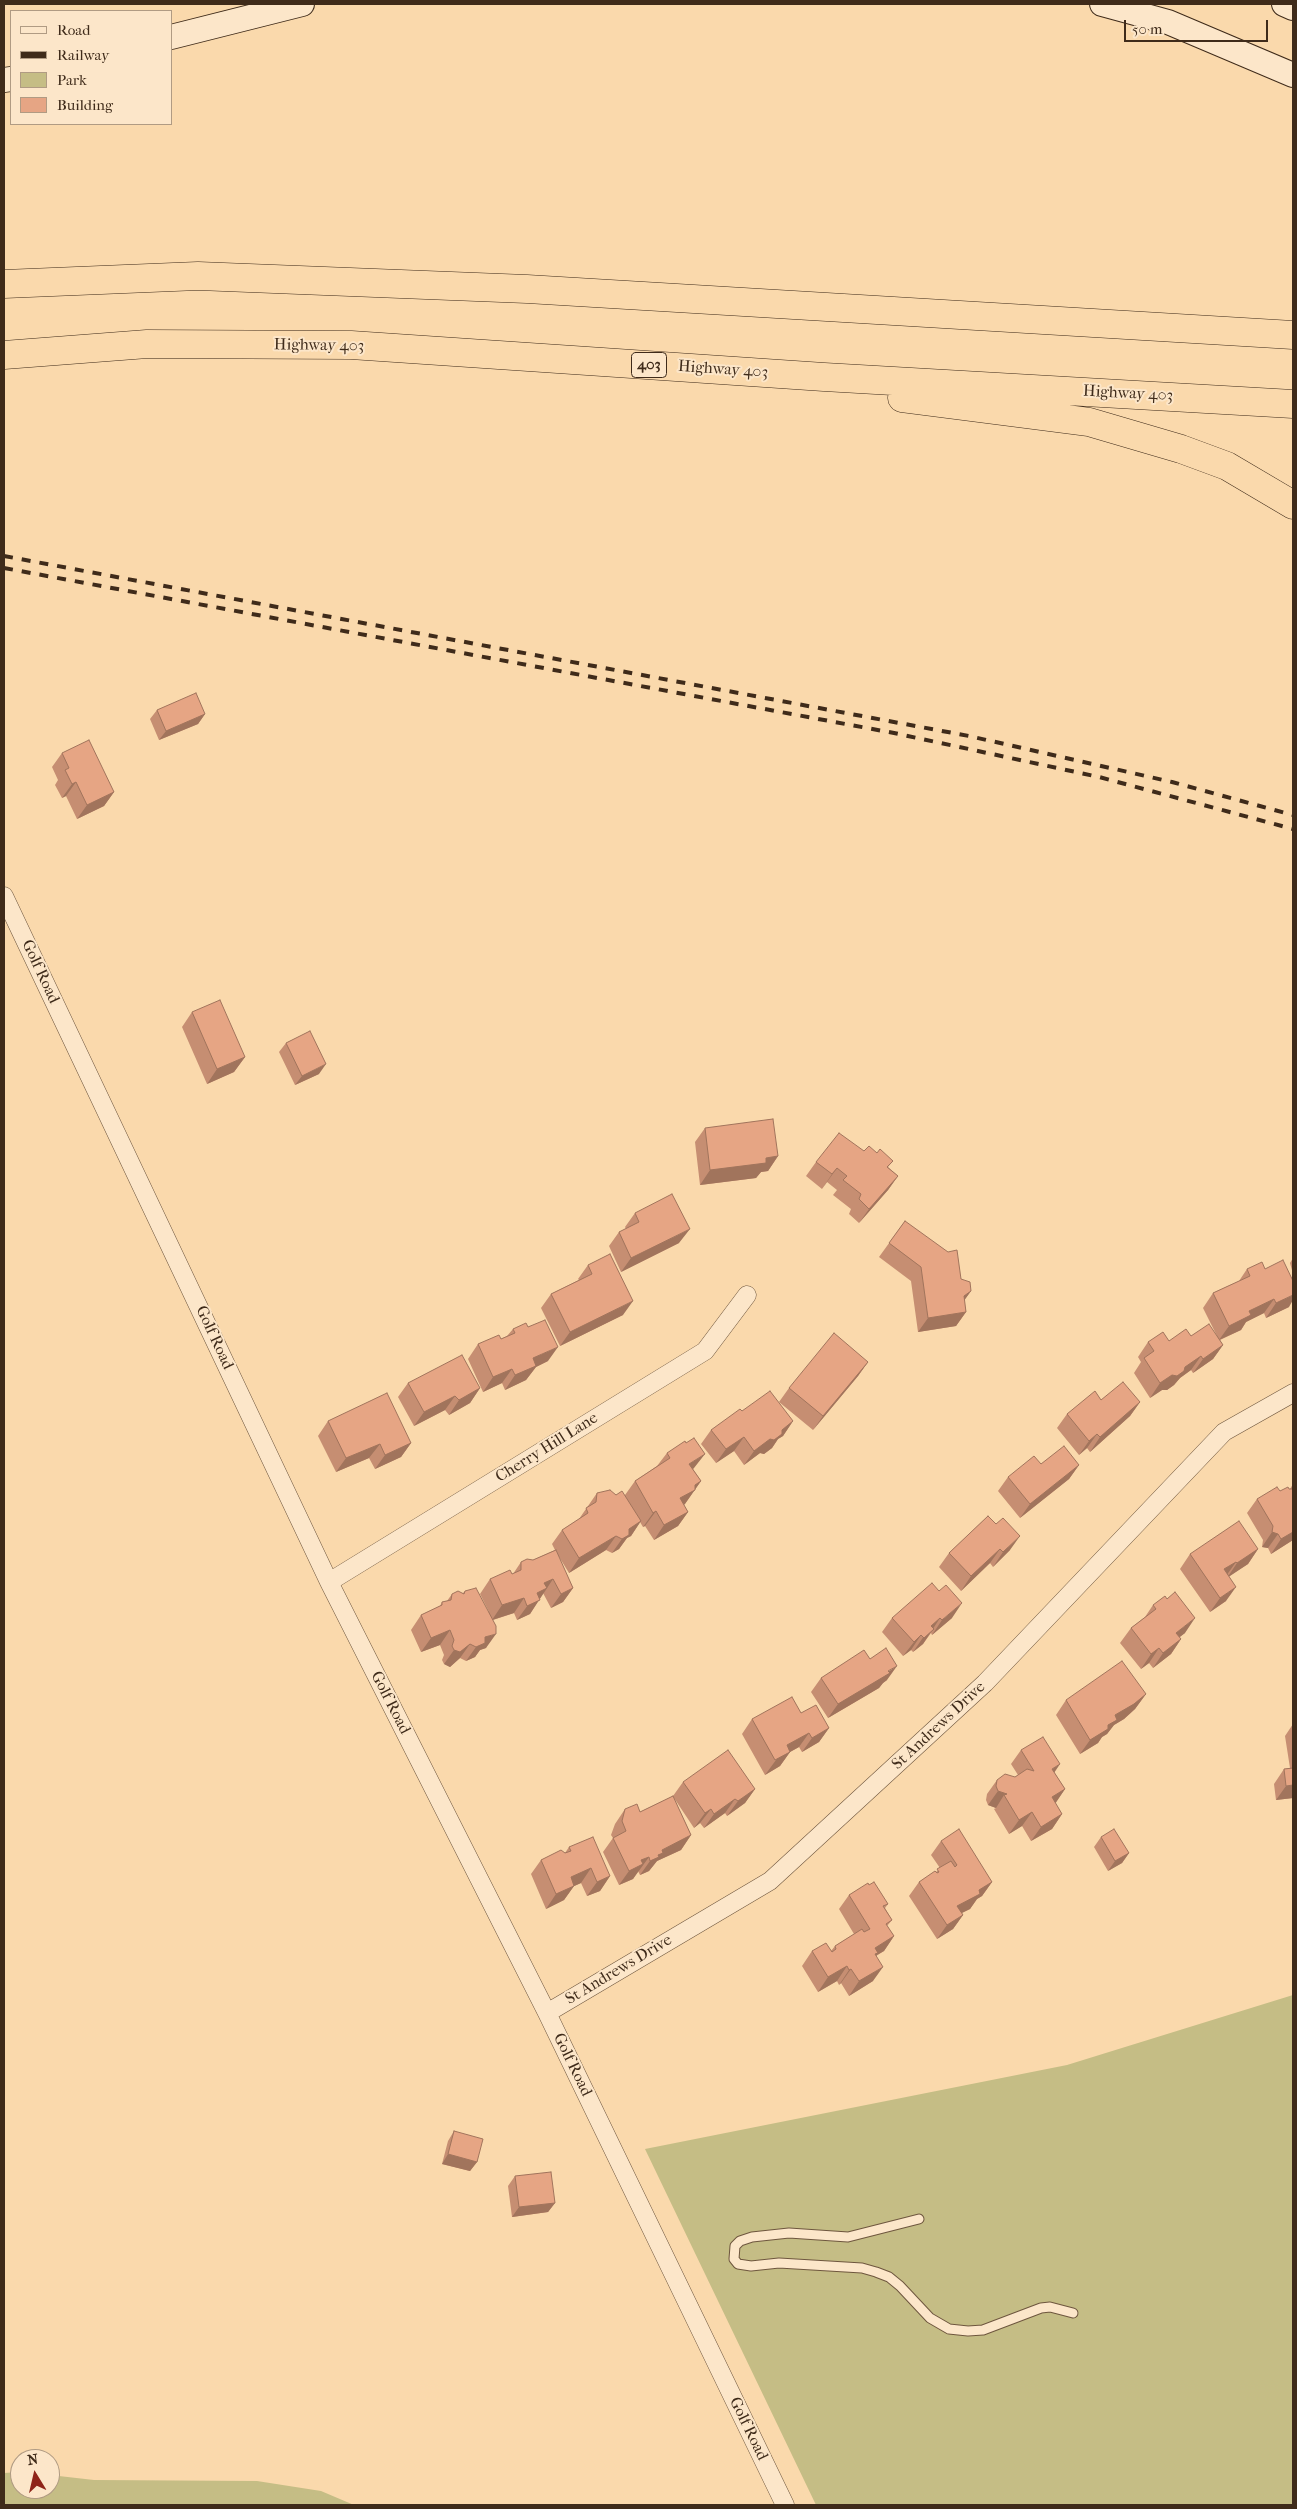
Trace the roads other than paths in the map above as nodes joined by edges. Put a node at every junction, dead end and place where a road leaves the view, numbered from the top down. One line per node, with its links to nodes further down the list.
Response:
1 (302, 4): 5 (main road)
2 (1102, 4): 6 (main road)
3 (1284, 4): 4 (main road)
4 (1293, 8)
5 (172, 37)
6 (1293, 75)
7 (4, 284): 8 (highway)
8 (1293, 335)
9 (4, 355): 10 (highway, Highway 403 / 403)
10 (824, 377): 11 (highway, Highway 403 / 403); 12 (highway)
11 (1293, 404)
12 (1293, 505)
13 (4, 896): 16 (street, Golf Road)
14 (747, 1295): 16 (street, Cherry Hill Lane)
15 (1293, 1393): 17 (street, St Andrews Drive)
16 (329, 1582): 17 (street, Golf Road)
17 (547, 2013): 20 (street, Golf Road)
18 (920, 2219): 19 (lane)
19 (1073, 2313)
20 (785, 2505)

